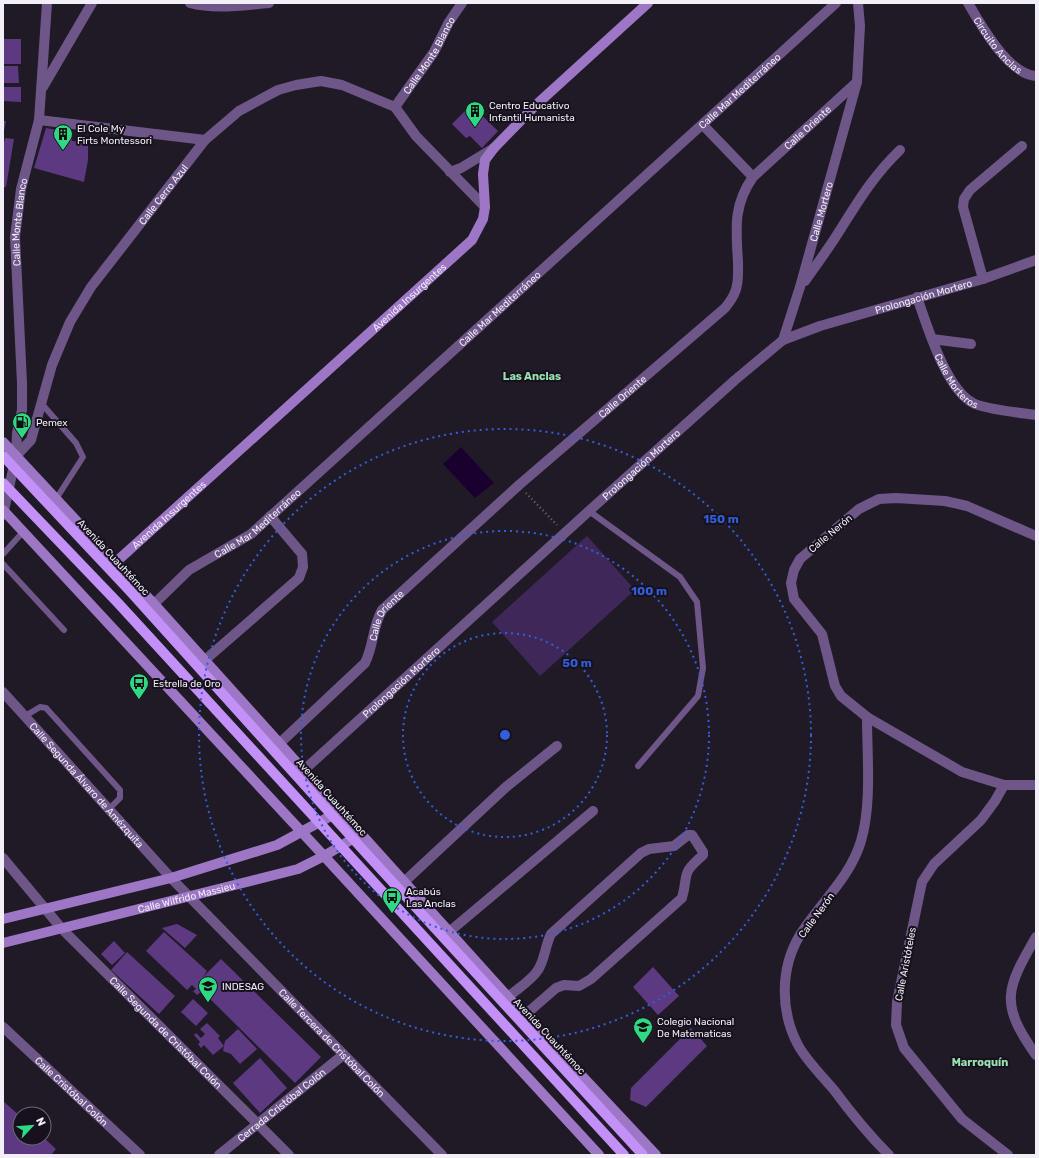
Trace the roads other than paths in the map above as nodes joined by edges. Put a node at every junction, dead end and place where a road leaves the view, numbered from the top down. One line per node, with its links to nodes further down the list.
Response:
1 (47, 3): 12 (street)
2 (92, 3): 12 (street, Calle Monte Blanco)
3 (190, 3): 4 (street)
4 (269, 3)
5 (462, 3): 13 (street, Calle Monte Blanco)
6 (648, 3): 18 (street, Avenida Insurgentes)
7 (836, 3): 15 (street, Calle Mar Mediterráneo)
8 (858, 3): 11 (street)
9 (968, 3): 10 (street, Circuito Anclas)
10 (1036, 76)
11 (857, 82): 21 (street, Calle Oriente); 25 (street, Calle Mortero)
12 (42, 88): 14 (street, Calle Monte Blanco)
13 (395, 107): 16 (street, Calle Cerro Azul); 20 (street)
14 (39, 120): 16 (street); 34 (street, Calle Monte Blanco)
15 (703, 125): 21 (street); 39 (street, Calle Mar Mediterráneo)
16 (205, 140): 30 (street, Calle Cerro Azul)
17 (1022, 146): 24 (street)
18 (494, 148): 20 (street); 22 (street, Avenida Insurgentes)
19 (900, 150): 25 (street)
20 (450, 172): 22 (street)
21 (753, 176): 51 (street, Calle Oriente)
22 (485, 207): 43 (street, Avenida Insurgentes)
23 (1036, 260): 24 (street, Prolongación Mortero)
24 (983, 278): 26 (street, Prolongación Mortero)
25 (800, 287): 27 (street, Calle Mortero)
26 (916, 297): 27 (street, Prolongación Mortero); 28 (street, Calle Morteros)
27 (783, 340): 37 (street, Prolongación Mortero)
28 (932, 340): 29 (street); 31 (street, Calle Morteros)
29 (971, 344)
30 (41, 403): 34 (street, Calle Cerro Azul); 36 (lane)
31 (1036, 415)
32 (3, 442): 34 (street)
33 (3, 455): 34 (street); 85 (main road, Avenida Cuauhtémoc, bridge)
34 (16, 456): 36 (street); 38 (street)
35 (3, 483): 84 (main road, bridge)
36 (56, 499): 43 (street)
37 (589, 511): 53 (lane); 54 (street, Prolongación Mortero)
38 (4, 512): 40 (street)
39 (270, 516): 45 (street, Calle Mar Mediterráneo); 47 (street)
40 (24, 532): 42 (lane); 60 (street)
41 (1036, 536): 50 (street, Calle Nerón)
42 (3, 554)
43 (116, 562): 45 (street)
44 (3, 564): 46 (lane)
45 (154, 604): 47 (street)
46 (64, 630)
47 (205, 660): 51 (street)
48 (3, 692): 49 (street, Calle Segunda Álvaro de Amézquita)
49 (25, 716): 57 (street, Calle Segunda Álvaro de Amézquita); 57 (lane)
50 (867, 717): 55 (street, Calle Nerón); 87 (street, Calle Nerón)
51 (280, 743): 54 (street)
52 (557, 746): 65 (street)
53 (638, 766)
54 (304, 770): 58 (street)
55 (1004, 785): 56 (street, Calle Nerón); 88 (street, Calle Aristóteles)
56 (1036, 785)
57 (109, 809): 64 (street, Calle Segunda Álvaro de Amézquita)
58 (341, 810): 60 (street); 61 (street)
59 (593, 811): 70 (street)
60 (302, 832): 62 (street); 64 (street)
61 (362, 833): 62 (street, Calle Wilfrido Massieu); 65 (street)
62 (324, 856): 66 (street, Calle Wilfrido Massieu); 83 (street)
63 (3, 858): 67 (street, Calle Segunda de Cristóbal Colón)
64 (171, 878): 66 (street, Calle Tercera de Cristóbal Colón); 67 (street)
65 (404, 882): 70 (street)
66 (189, 896): 69 (street, Calle Wilfrido Massieu); 76 (street, Calle Tercera de Cristóbal Colón)
67 (45, 908): 68 (street); 69 (street, Calle Segunda de Cristóbal Colón)
68 (3, 919)
69 (62, 929): 72 (street, Calle Wilfrido Massieu); 78 (street, Calle Segunda de Cristóbal Colón)
70 (449, 932): 73 (street)
71 (1036, 937): 77 (street)
72 (3, 943)
73 (508, 996): 74 (street); 74 (street)
74 (525, 1015): 86 (street)
75 (3, 1027): 79 (street, Calle Cristóbal Colón)
76 (343, 1055): 78 (street, Cerrada Cristóbal Colón); 82 (street, Calle Tercera de Cristóbal Colón)
77 (1036, 1055)
78 (258, 1124): 80 (street, Cerrada Cristóbal Colón); 81 (street, Calle Segunda de Cristóbal Colón)
79 (140, 1155)
80 (219, 1155)
81 (289, 1155)
82 (442, 1155)
83 (599, 1155)
84 (624, 1155)
85 (643, 1155)
86 (656, 1155)
87 (889, 1155)
88 (1008, 1155)

